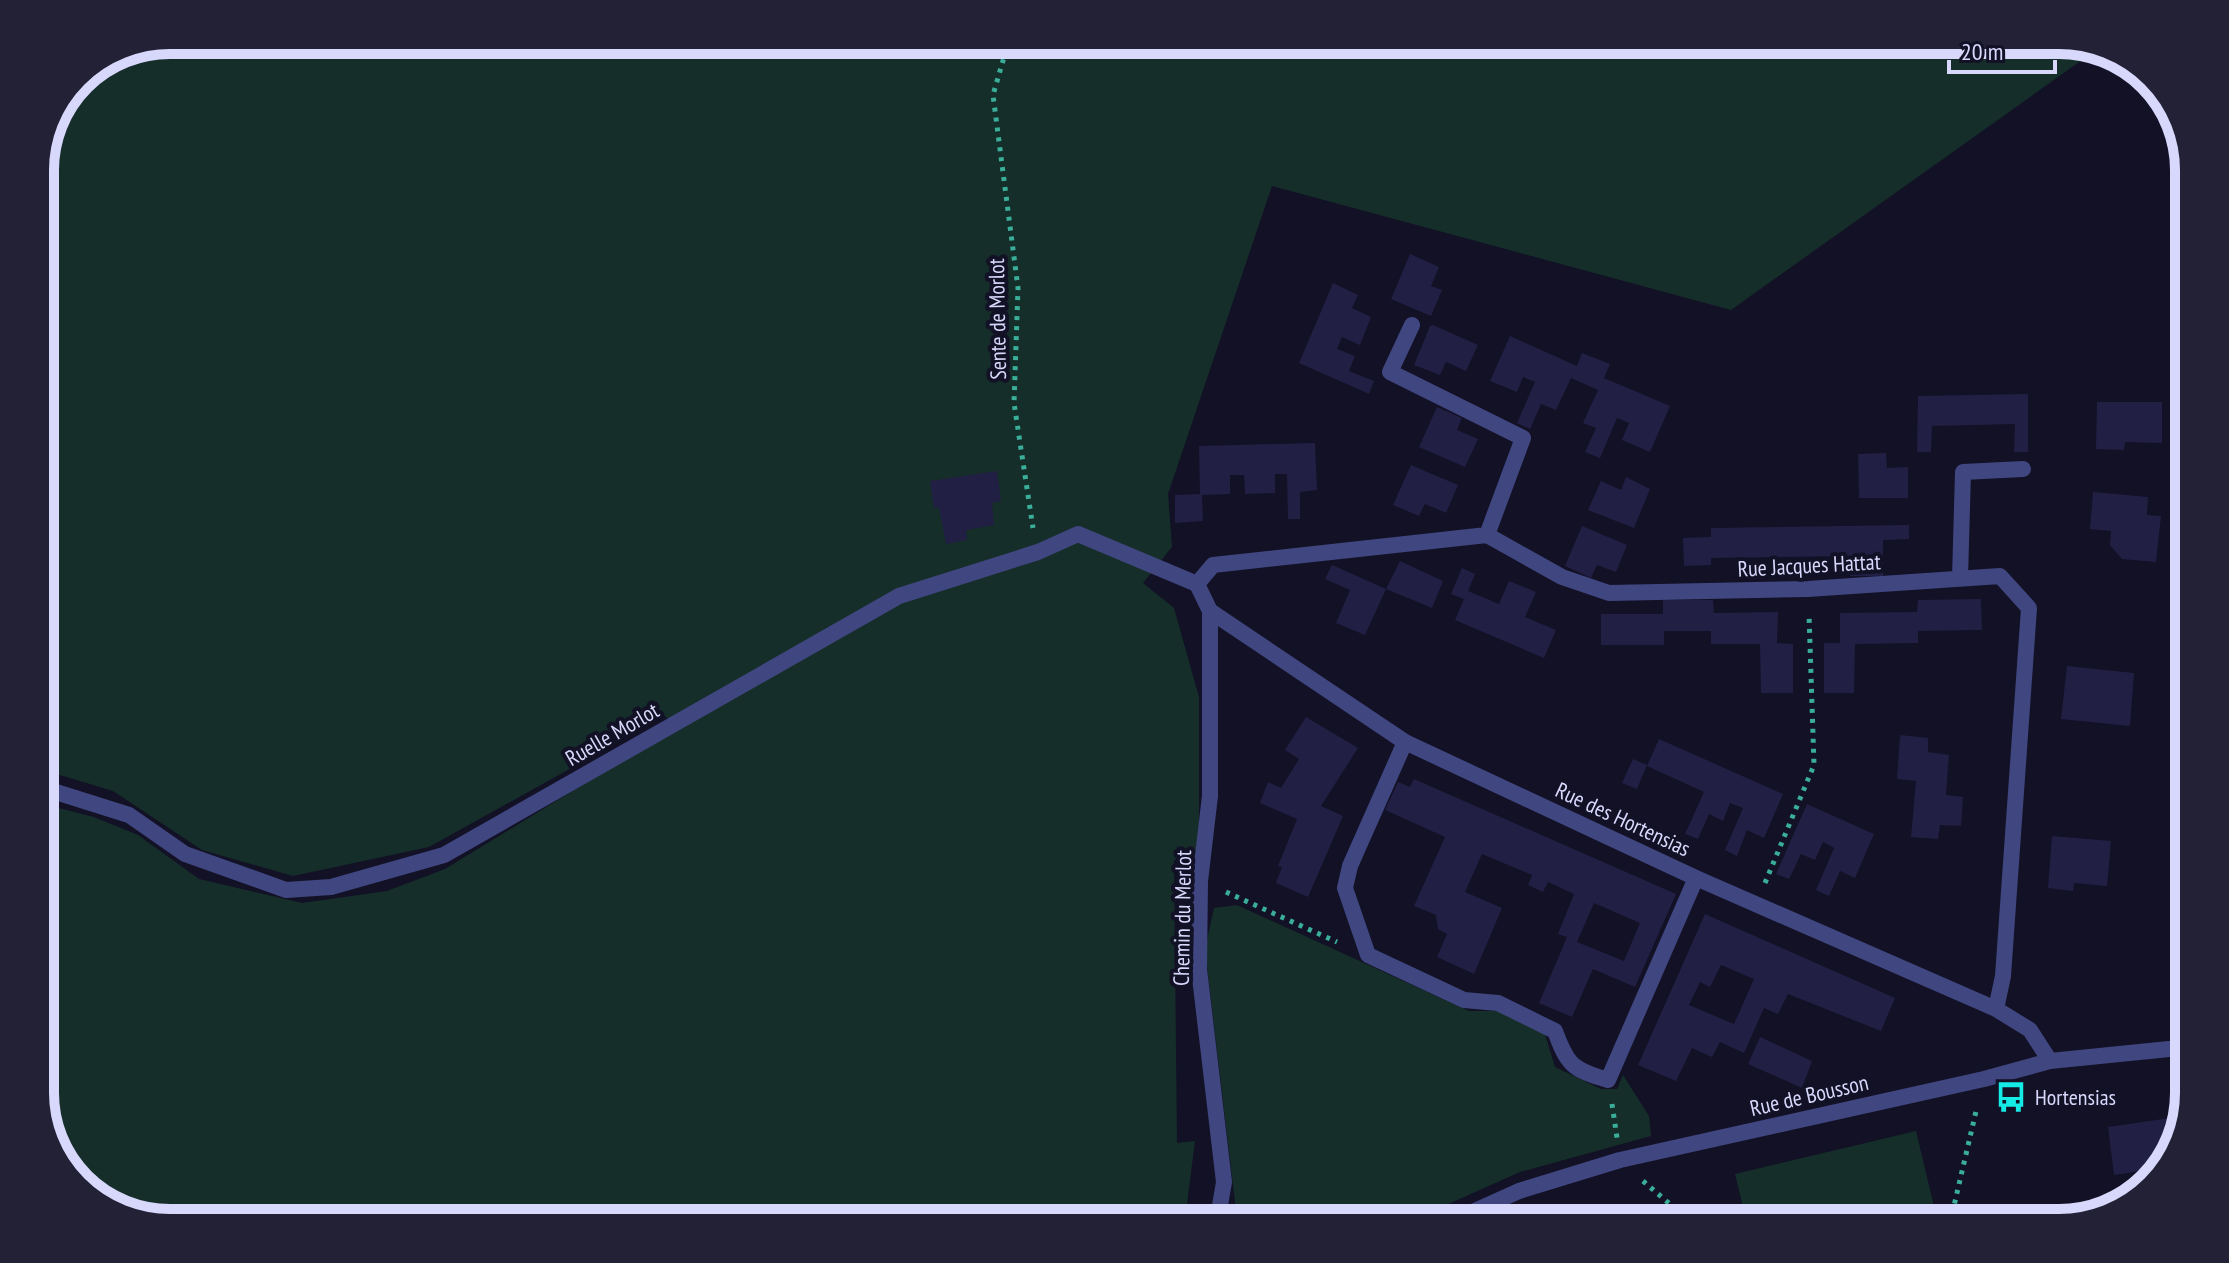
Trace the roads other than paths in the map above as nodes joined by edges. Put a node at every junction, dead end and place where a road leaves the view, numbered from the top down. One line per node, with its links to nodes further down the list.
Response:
1 (1412, 325): 3 (street)
2 (2023, 469): 4 (street)
3 (1487, 535): 4 (street, Rue Jacques Hattat); 5 (street)
4 (1960, 578): 10 (street, Rue Jacques Hattat)
5 (1197, 584): 6 (street); 8 (street, Ruelle Morlot)
6 (1210, 611): 7 (street, Rue des Hortensias); 13 (street, Chemin du Merlot)
7 (1405, 742): 9 (street, Rue des Hortensias); 9 (street)
8 (54, 791)
9 (1696, 878): 10 (street, Rue des Hortensias)
10 (1996, 1009): 12 (street, Rue des Hortensias)
11 (2175, 1048): 12 (street, Rue de Bousson)
12 (2050, 1061): 14 (street, Rue de Bousson)
13 (1219, 1209)
14 (1479, 1209)

